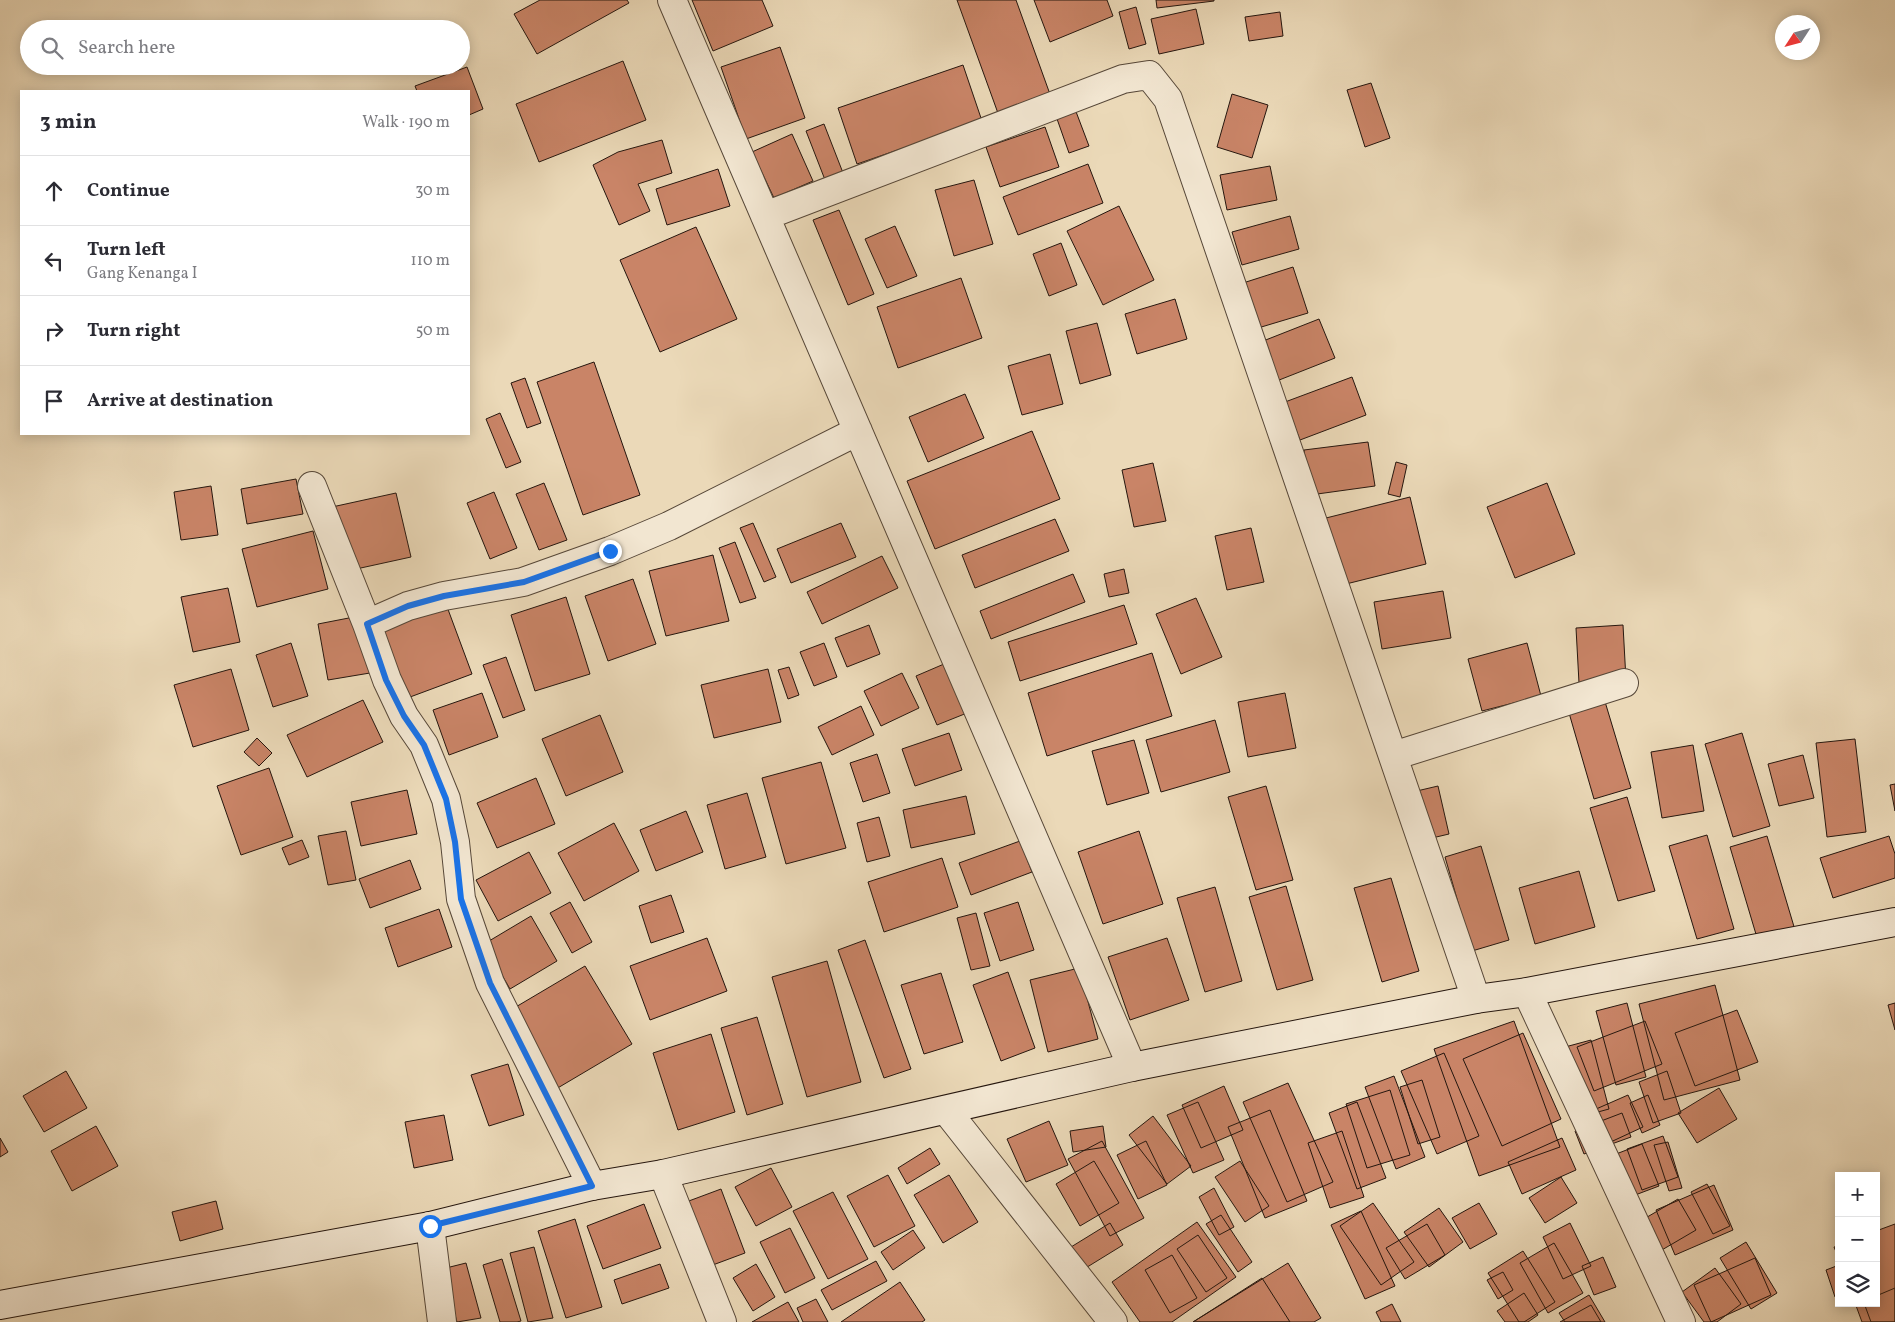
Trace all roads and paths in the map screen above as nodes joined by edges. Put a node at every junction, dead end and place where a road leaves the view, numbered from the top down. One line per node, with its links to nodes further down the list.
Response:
1 (672, 0): 2 (street)
2 (765, 216): 3 (street); 7 (street)
3 (858, 431): 5 (street); 11 (street)
4 (312, 486): 5 (street)
5 (367, 624): 14 (street)
6 (1624, 683): 7 (street)
7 (1393, 756): 10 (street)
8 (1895, 922): 9 (street)
9 (1527, 992): 10 (street); 20 (street)
10 (1476, 1000): 11 (street)
11 (1132, 1067): 12 (street)
12 (946, 1110): 13 (street); 19 (street)
13 (663, 1174): 14 (street); 18 (street)
14 (592, 1186): 15 (street)
15 (430, 1226): 16 (street); 17 (street)
16 (0, 1305)
17 (442, 1322)
18 (722, 1322)
19 (1113, 1322)
20 (1681, 1322)

